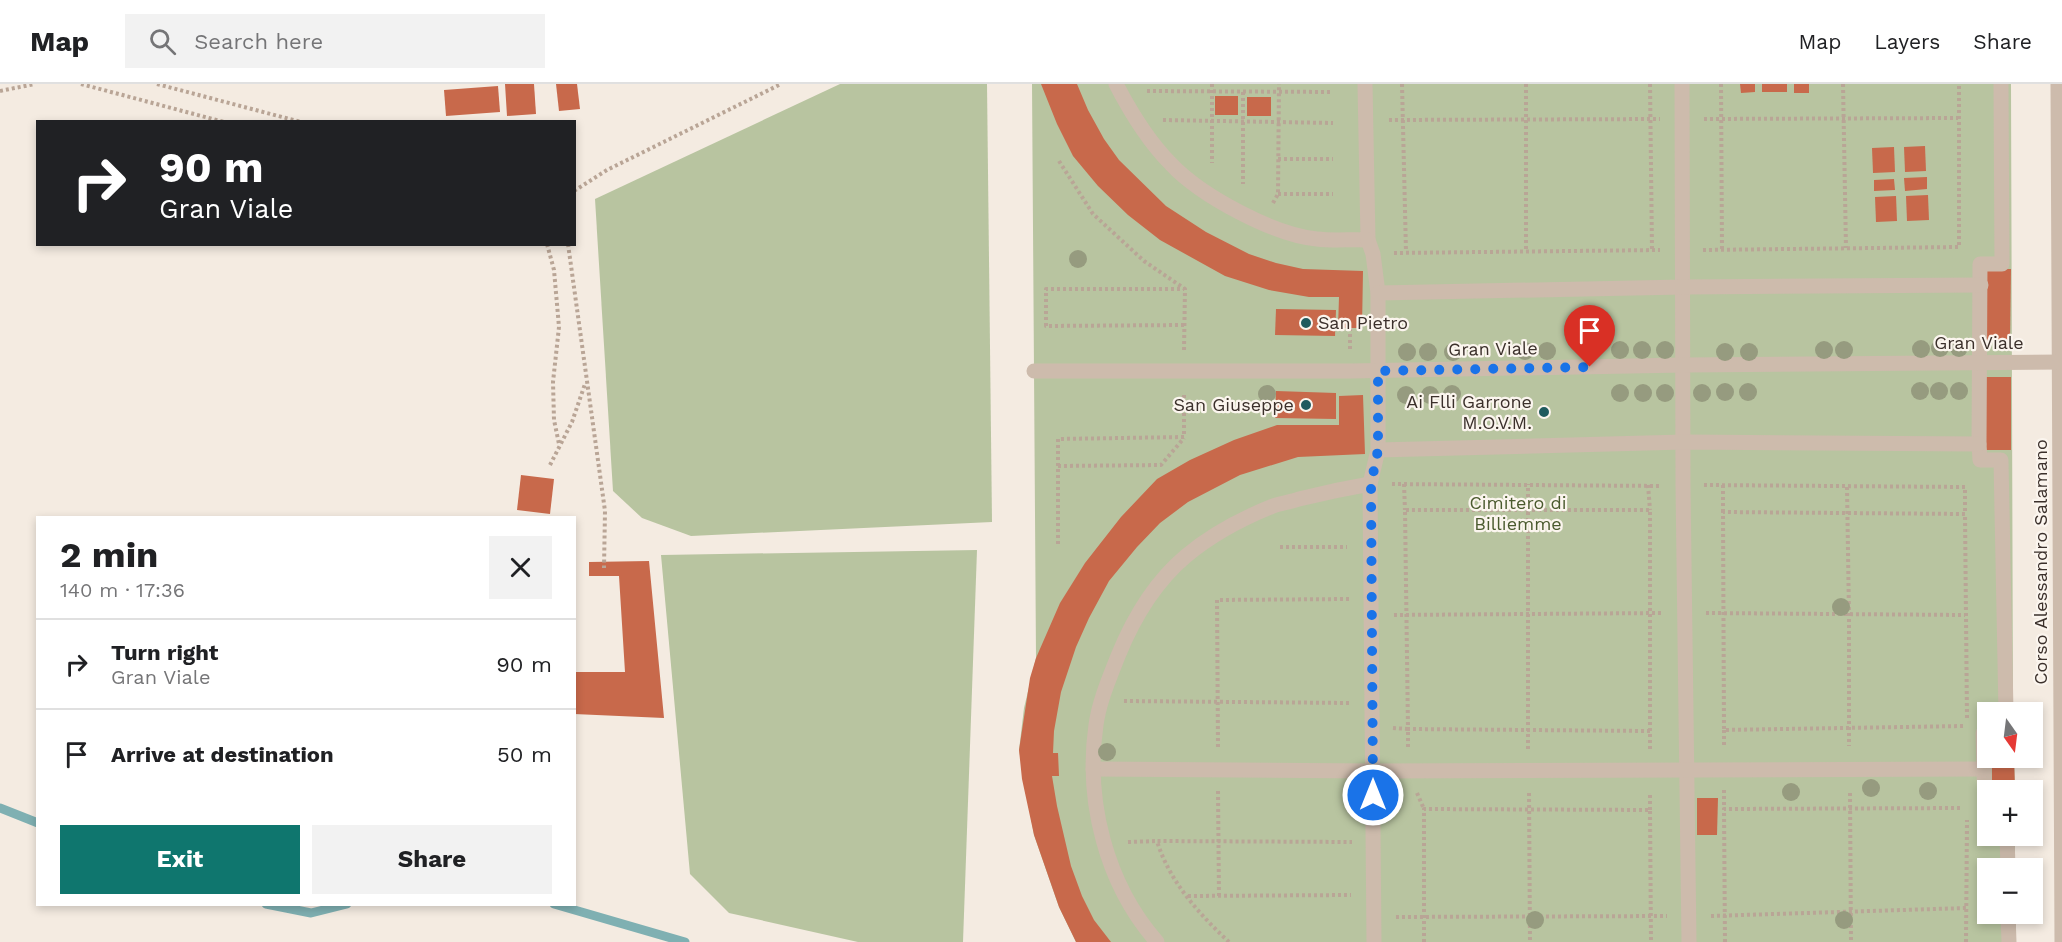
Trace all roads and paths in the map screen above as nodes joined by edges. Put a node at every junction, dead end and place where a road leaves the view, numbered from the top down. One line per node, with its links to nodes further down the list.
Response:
1 (35, 84): 18 (path)
2 (81, 84): 24 (path)
3 (157, 84): 25 (path)
4 (781, 84): 35 (path)
5 (1116, 84): 38 (street)
6 (1212, 84): 20 (path)
7 (1279, 84): 22 (path)
8 (1365, 84): 41 (street)
9 (1402, 84): 46 (path)
10 (1526, 84): 47 (path)
11 (1650, 84): 43 (path)
12 (1682, 84): 44 (street)
13 (1721, 84): 45 (path)
14 (1843, 84): 42 (path)
15 (1959, 84): 42 (path)
16 (2001, 84): 48 (street)
17 (2058, 84): 54 (street, Corso Alessandro Salamano)
18 (0, 91)
19 (1144, 91): 20 (path)
20 (1212, 92): 21 (path); 27 (path)
21 (1243, 92): 22 (path); 28 (path)
22 (1279, 92): 23 (path); 29 (path)
23 (1333, 92)
24 (216, 120)
25 (293, 120)
26 (1160, 120): 27 (path)
27 (1212, 121): 28 (path); 33 (path)
28 (1243, 121): 29 (path); 34 (path)
29 (1278, 122): 30 (path); 31 (path)
30 (1333, 123)
31 (1278, 159): 32 (path); 36 (path)
32 (1333, 159)
33 (1212, 163)
34 (1243, 184)
35 (576, 190)
36 (1278, 194): 37 (path); 38 (path)
37 (1333, 194)
38 (1263, 222): 41 (street)
39 (548, 246): 61 (path)
40 (568, 246): 58 (path)
41 (1370, 247): 46 (path); 51 (street)
42 (1846, 248): 45 (path)
43 (1652, 250): 44 (path); 47 (path)
44 (1683, 250): 45 (path); 49 (street)
45 (1722, 250)
46 (1406, 252): 47 (path)
47 (1526, 252)
48 (1981, 285): 49 (street); 53 (street)
49 (1683, 287): 51 (street); 55 (street)
50 (1185, 289): 52 (path)
51 (1378, 293): 57 (street)
52 (1184, 325)
53 (1981, 362): 54 (street, Gran Viale); 55 (street, Gran Viale); 62 (street)
54 (2061, 362): 135 (street, Corso Alessandro Salamano)
55 (1684, 366): 57 (street, Gran Viale); 60 (street)
56 (1034, 371): 57 (street, Gran Viale)
57 (1378, 371): 63 (street)
58 (586, 380): 61 (path); 79 (path)
59 (1184, 437): 65 (path)
60 (1684, 442): 62 (street); 63 (street); 83 (street)
61 (559, 444): 64 (path)
62 (1979, 444): 91 (street)
63 (1378, 450): 66 (street)
64 (550, 465)
65 (1058, 466)
66 (1371, 484): 77 (street); 89 (street)
67 (1404, 484): 73 (path)
68 (1528, 484): 72 (path)
69 (1723, 485): 75 (path)
70 (1648, 486): 74 (path)
71 (1847, 487): 76 (path)
72 (1529, 509): 73 (path); 74 (path); 86 (path)
73 (1405, 510): 85 (path)
74 (1650, 510): 82 (path)
75 (1723, 512): 76 (path); 81 (path)
76 (1848, 513): 87 (path); 88 (path)
77 (1372, 546): 78 (path); 80 (street)
78 (1280, 547)
79 (604, 568)
80 (1372, 599): 84 (street); 90 (path)
81 (1724, 613): 83 (path); 87 (path); 95 (path)
82 (1650, 614): 83 (path); 86 (path); 96 (path)
83 (1686, 614): 102 (street)
84 (1372, 615): 85 (path); 92 (street)
85 (1408, 615): 86 (path); 94 (path)
86 (1529, 615): 96 (path)
87 (1850, 615): 88 (path); 95 (path)
88 (1966, 615): 95 (path)
89 (1102, 700): 90 (path); 97 (street)
90 (1217, 702): 92 (path); 100 (path)
91 (2006, 702)
92 (1372, 703): 93 (street)
93 (1372, 727): 94 (path); 103 (street)
94 (1408, 729): 96 (path); 104 (path)
95 (1848, 729): 98 (path)
96 (1527, 730): 101 (path)
97 (1093, 769): 100 (street); 124 (street)
98 (1849, 769): 99 (street); 102 (street); 108 (path)
99 (1984, 769): 105 (street)
100 (1218, 770): 103 (street); 110 (path)
101 (1528, 770): 102 (street); 104 (street); 107 (path)
102 (1686, 770): 119 (street)
103 (1373, 771): 104 (street); 111 (street)
104 (1409, 771)
105 (1984, 780)
106 (1967, 807): 108 (path)
107 (1529, 809): 120 (path); 121 (path); 122 (path)
108 (1850, 810): 116 (path); 117 (path)
109 (1967, 819): 115 (path)
110 (1219, 842): 111 (path); 113 (path); 114 (path)
111 (1373, 842): 112 (street)
112 (1374, 894): 114 (path); 118 (street)
113 (1187, 896): 114 (path); 125 (path)
114 (1219, 896)
115 (1966, 908): 116 (path); 133 (path)
116 (1851, 912): 117 (path); 132 (path)
117 (1725, 915): 119 (path); 131 (path)
118 (1374, 916): 120 (path); 126 (street)
119 (1688, 916): 122 (path); 130 (street)
120 (1424, 917): 121 (path); 127 (path)
121 (1530, 917): 122 (path); 128 (path)
122 (1650, 917): 129 (path)
123 (2008, 924): 134 (street)
124 (1157, 942)
125 (1229, 942)
126 (1374, 942)
127 (1424, 942)
128 (1530, 942)
129 (1651, 942)
130 (1689, 942)
131 (1725, 942)
132 (1851, 942)
133 (1966, 942)
134 (2009, 942)
135 (2062, 942)

